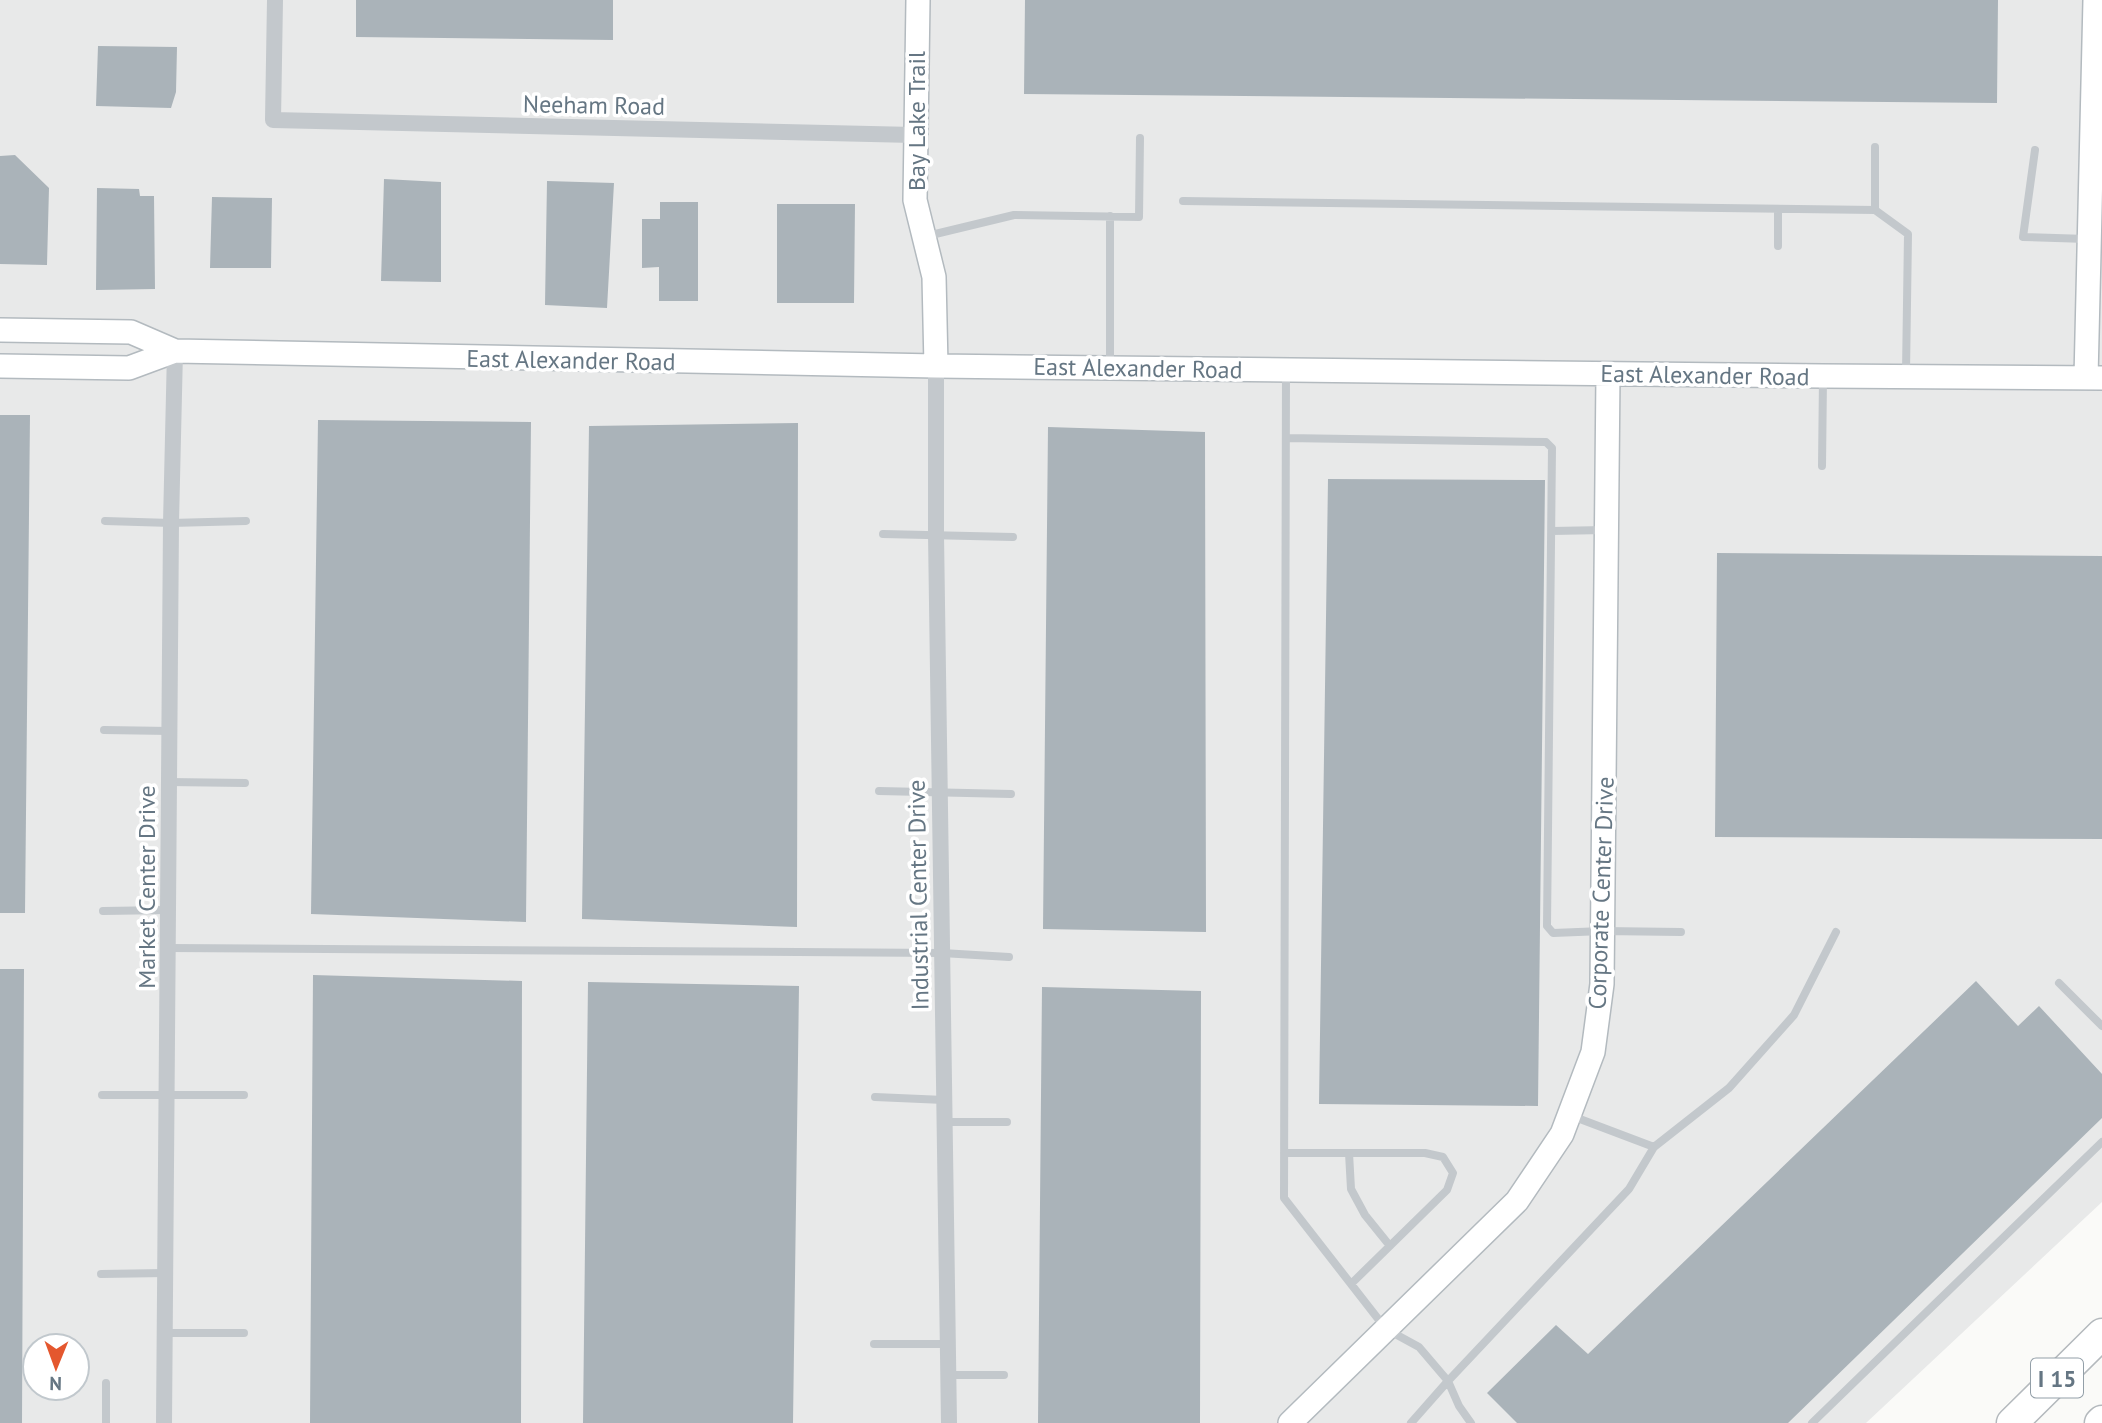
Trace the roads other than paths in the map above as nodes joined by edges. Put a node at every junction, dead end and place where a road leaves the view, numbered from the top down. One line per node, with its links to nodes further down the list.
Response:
1 (275, 0): 4 (street, Neeham Road)
2 (918, 0): 4 (street, Bay Lake Trail)
3 (2095, 0): 8 (street)
4 (914, 135): 13 (street, Bay Lake Trail)
5 (1140, 138): 12 (lane)
6 (1875, 147): 11 (lane)
7 (2035, 150): 14 (lane)
8 (2096, 182): 14 (street)
9 (1183, 201): 10 (lane)
10 (1778, 209): 11 (lane); 15 (lane)
11 (1875, 210): 24 (lane)
12 (1110, 216): 13 (lane); 20 (lane)
13 (924, 236): 19 (street, Bay Lake Trail)
14 (2089, 239): 25 (street)
15 (1778, 246)
16 (0, 330): 17 (street, East Alexander Road)
17 (174, 351): 18 (street, East Alexander Road); 19 (street, East Alexander Road); 30 (street, Market Center Drive)
18 (0, 366)
19 (936, 366): 20 (street, East Alexander Road); 34 (street, Industrial Center Drive)
20 (1110, 367): 21 (street, East Alexander Road)
21 (1286, 369): 22 (street, East Alexander Road); 26 (lane)
22 (1608, 374): 23 (street, East Alexander Road); 31 (street, Corporate Center Drive)
23 (1823, 376): 24 (street, East Alexander Road); 27 (lane)
24 (1906, 377): 25 (street, East Alexander Road)
25 (2094, 378)
26 (1286, 438): 32 (lane); 63 (lane)
27 (1822, 466)
28 (105, 521): 30 (lane)
29 (246, 522): 30 (lane)
30 (171, 523): 37 (street, Market Center Drive)
31 (1607, 530): 32 (lane); 45 (street, Corporate Center Drive)
32 (1552, 531): 45 (lane)
33 (883, 534): 34 (lane)
34 (936, 535): 35 (lane); 41 (street, Industrial Center Drive)
35 (1013, 537)
36 (104, 730): 37 (lane)
37 (170, 731): 38 (street, Market Center Drive)
38 (169, 782): 39 (lane); 43 (street, Market Center Drive)
39 (245, 783)
40 (879, 791): 41 (lane)
41 (940, 793): 42 (lane); 49 (street, Industrial Center Drive)
42 (1011, 794)
43 (168, 910): 44 (lane); 48 (street, Market Center Drive)
44 (103, 911)
45 (1603, 931): 46 (lane); 58 (street, Corporate Center Drive)
46 (1681, 932)
47 (1836, 932): 62 (lane)
48 (168, 948): 49 (lane); 54 (street, Market Center Drive)
49 (942, 953): 50 (lane); 57 (street, Industrial Center Drive)
50 (1009, 957)
51 (2059, 983): 52 (lane)
52 (2102, 1026)
53 (102, 1095): 54 (lane)
54 (167, 1095): 55 (lane); 66 (street, Market Center Drive)
55 (244, 1095)
56 (875, 1097): 57 (lane)
57 (944, 1100): 59 (street, Industrial Center Drive)
58 (1569, 1115): 62 (lane); 69 (street, Corporate Center Drive)
59 (944, 1122): 60 (lane); 74 (street, Industrial Center Drive)
60 (1007, 1122)
61 (2102, 1142): 85 (lane)
62 (1654, 1147): 77 (lane)
63 (1284, 1153): 64 (lane); 68 (lane)
64 (1349, 1153): 65 (lane); 65 (lane)
65 (1390, 1246): 68 (lane)
66 (165, 1273): 67 (lane); 70 (street, Market Center Drive)
67 (101, 1274)
68 (1350, 1284): 69 (lane)
69 (1386, 1329): 77 (lane); 82 (street, Corporate Center Drive)
70 (165, 1333): 71 (lane); 80 (street, Market Center Drive)
71 (244, 1333)
72 (2102, 1334): 86 (highway, I 15)
73 (874, 1344): 74 (lane)
74 (947, 1344): 75 (street, Industrial Center Drive)
75 (948, 1375): 76 (lane); 81 (street, Industrial Center Drive)
76 (1004, 1375)
77 (1448, 1381): 83 (lane); 84 (lane)
78 (106, 1383): 79 (lane)
79 (106, 1423)
80 (164, 1423)
81 (948, 1423)
82 (1290, 1423)
83 (1411, 1423)
84 (1471, 1423)
85 (1812, 1423)
86 (2012, 1423)

